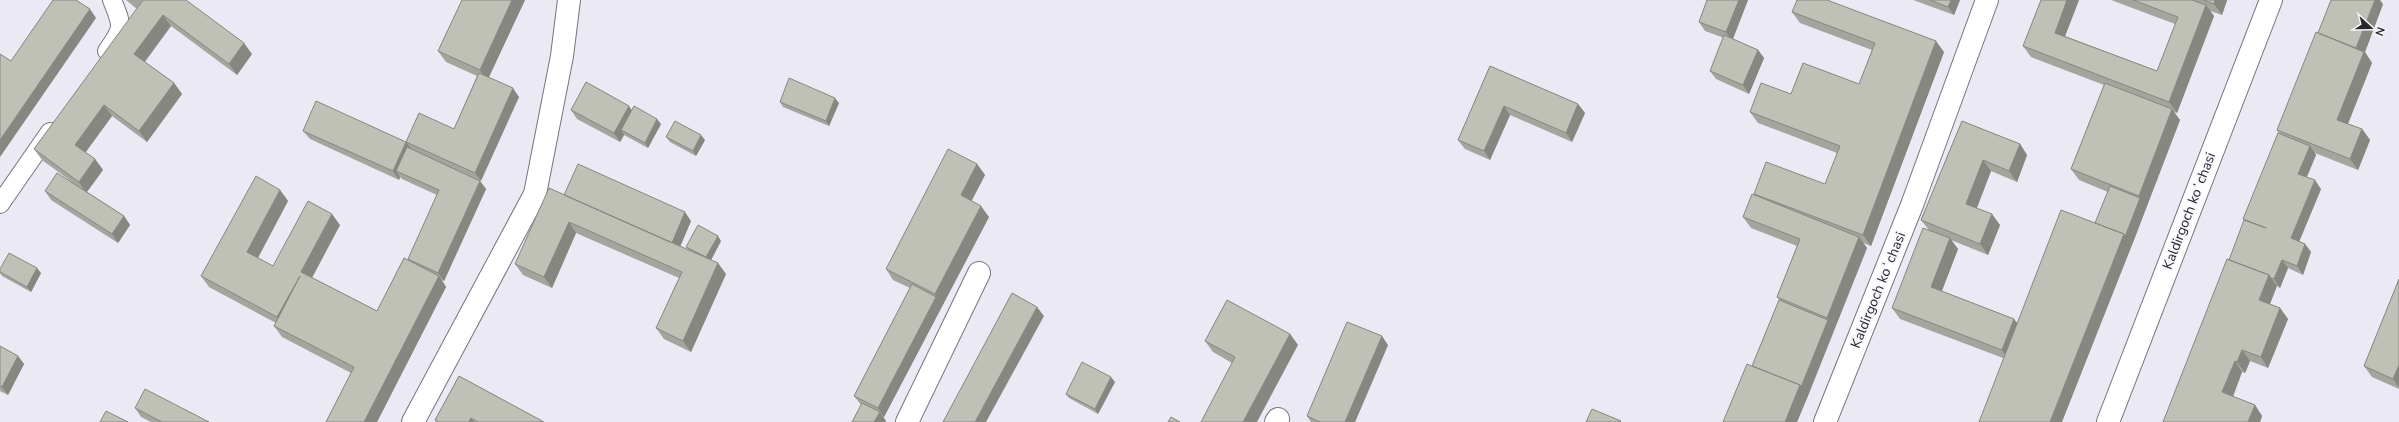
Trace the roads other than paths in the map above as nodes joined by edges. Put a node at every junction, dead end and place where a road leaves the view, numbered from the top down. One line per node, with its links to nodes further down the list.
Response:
1 (112, 0): 5 (lane)
2 (569, 0): 9 (street)
3 (1986, 0): 11 (street, Kaldirgoch koʻchasi)
4 (2271, 0): 12 (street, Kaldirgoch koʻchasi)
5 (97, 65)
6 (61, 116): 7 (lane)
7 (0, 204)
8 (979, 273): 10 (street)
9 (413, 422)
10 (907, 422)
11 (1825, 422)
12 (2108, 422)

